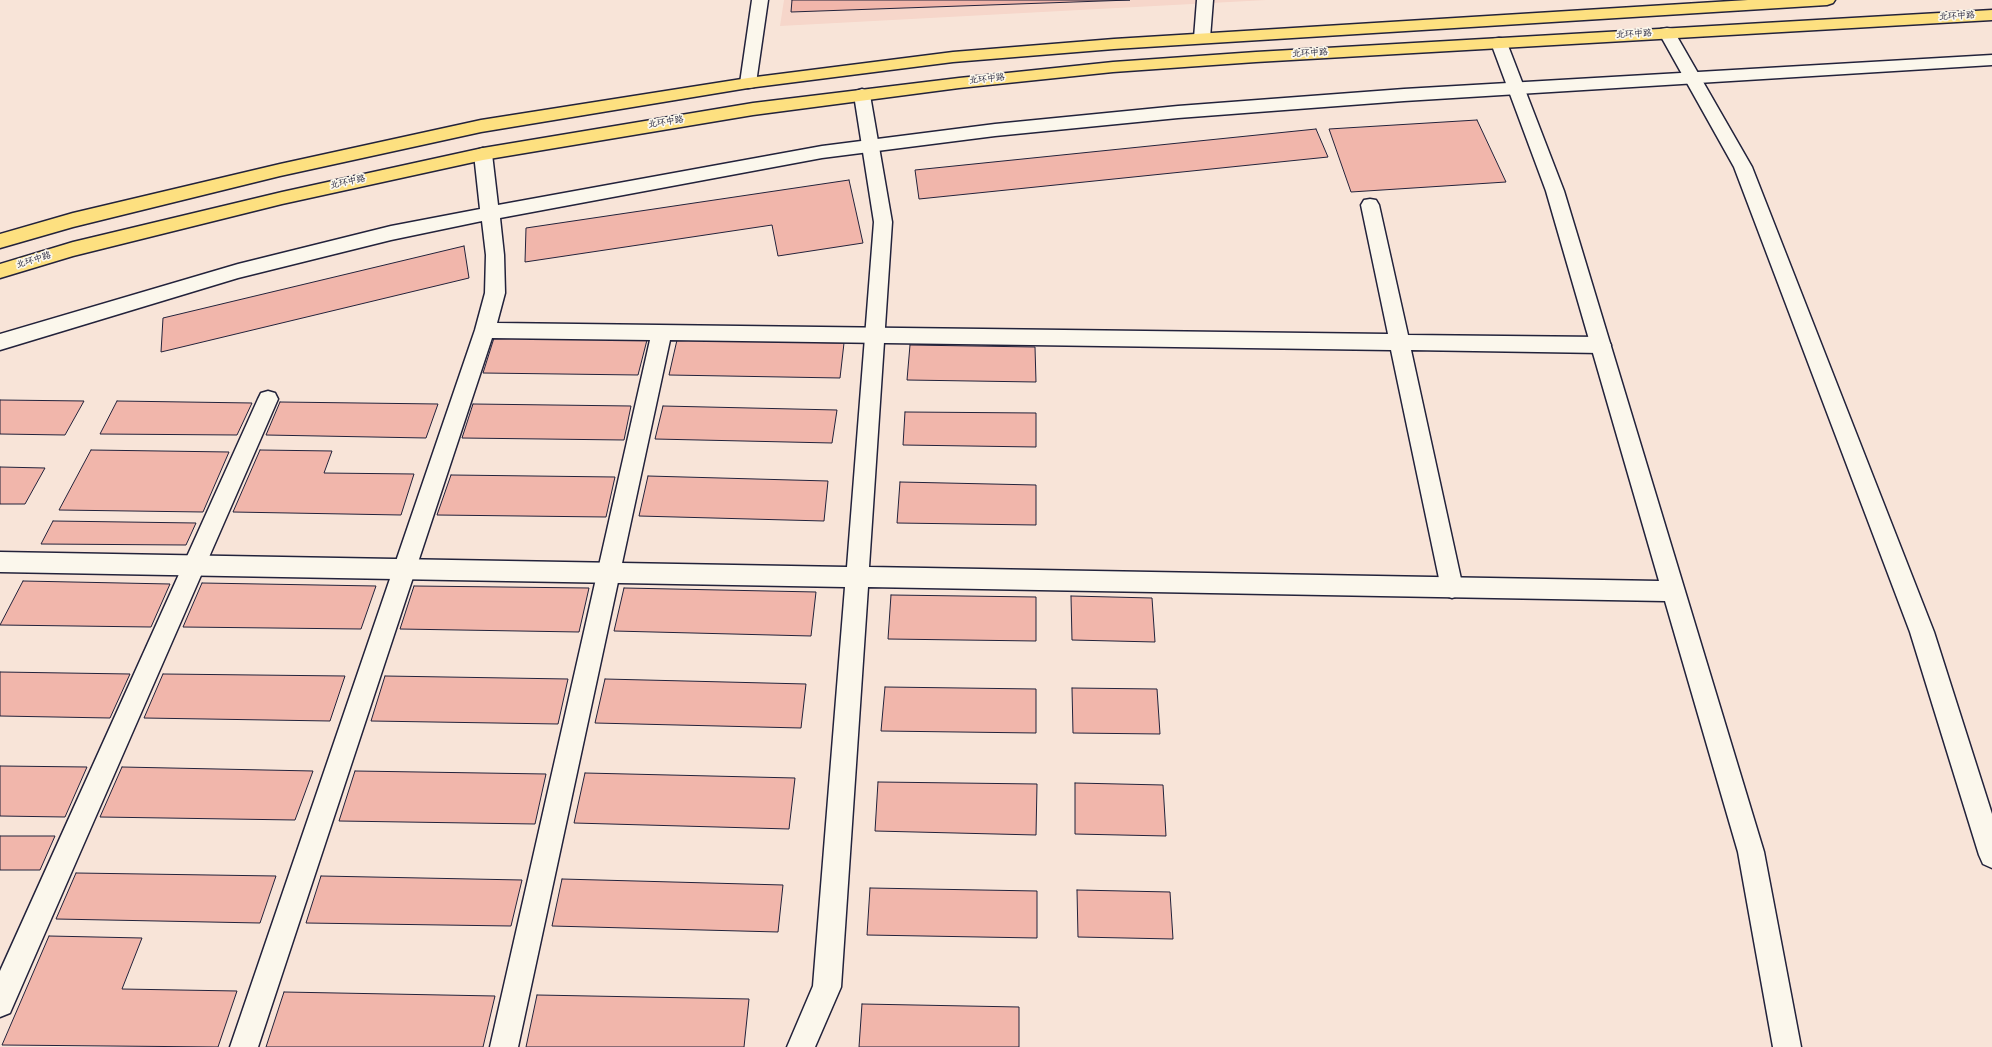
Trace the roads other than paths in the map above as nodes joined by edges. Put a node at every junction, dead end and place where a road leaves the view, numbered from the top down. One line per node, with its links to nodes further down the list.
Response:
1 (760, 0): 10 (street)
2 (1205, 0): 6 (street)
3 (1827, 0): 6 (main road)
4 (1992, 15): 5 (main road, 北环中路)
5 (1667, 33): 7 (main road, 北环中路); 9 (street)
6 (1202, 38): 10 (main road)
7 (1499, 43): 11 (street); 12 (main road, 北环中路)
8 (1992, 60): 9 (street)
9 (1692, 78): 11 (street); 33 (street)
10 (748, 83): 17 (main road)
11 (1516, 89): 13 (street); 24 (street)
12 (862, 95): 13 (street); 14 (main road, 北环中路)
13 (871, 146): 16 (street); 21 (street)
14 (483, 154): 16 (street); 18 (main road, 北环中路)
15 (1370, 205): 23 (street)
16 (490, 213): 19 (street); 22 (street)
17 (0, 241)
18 (0, 271)
19 (485, 330): 20 (street); 28 (street)
20 (662, 332): 21 (street); 29 (street)
21 (875, 334): 23 (street); 30 (street)
22 (0, 342)
23 (1400, 342): 24 (street); 31 (street)
24 (1601, 345): 32 (street)
25 (268, 400): 27 (street)
26 (0, 562): 27 (street)
27 (194, 566): 28 (street); 34 (street)
28 (405, 570): 29 (street); 35 (street)
29 (609, 574): 30 (street); 36 (street)
30 (857, 578): 31 (street); 37 (street)
31 (1452, 588): 32 (street)
32 (1673, 591): 38 (street)
33 (1992, 854)
34 (0, 1002)
35 (244, 1047)
36 (504, 1047)
37 (801, 1047)
38 (1787, 1047)

